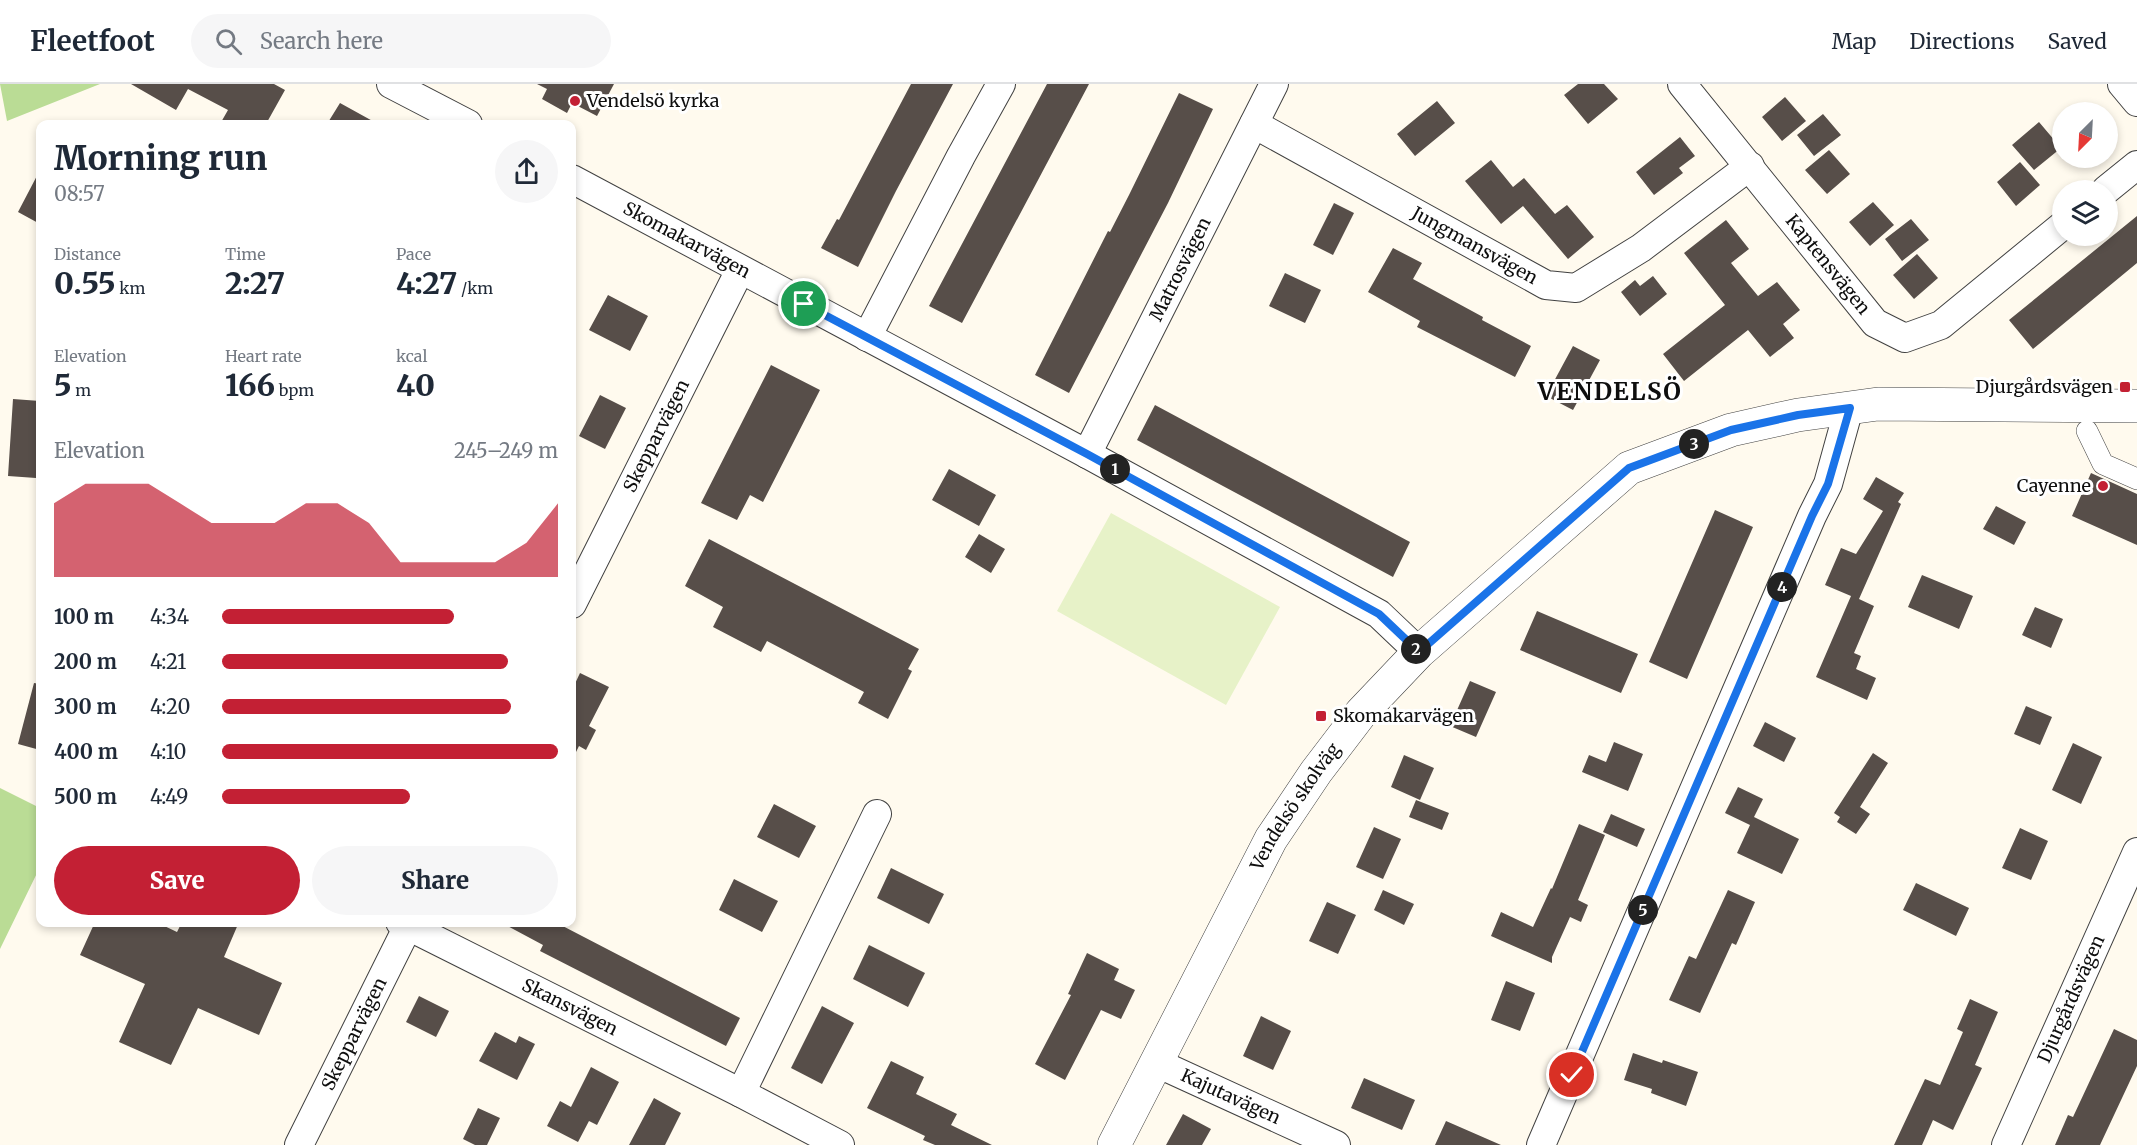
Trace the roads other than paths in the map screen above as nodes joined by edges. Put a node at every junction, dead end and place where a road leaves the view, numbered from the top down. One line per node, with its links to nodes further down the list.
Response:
1 (391, 84): 7 (street)
2 (1000, 84): 15 (street)
3 (1274, 84): 8 (street, Matrosvägen)
4 (1682, 84): 10 (street, Kaptensvägen)
5 (2122, 84): 6 (street)
6 (2137, 102)
7 (460, 120)
8 (1254, 124): 10 (street, Jungmansvägen); 19 (street, Matrosvägen)
9 (2137, 165): 11 (street)
10 (1750, 166): 13 (street, Kaptensvägen)
11 (2118, 180)
12 (576, 181): 14 (street, Skomakarvägen)
13 (2052, 234)
14 (740, 270): 15 (street, Skomakarvägen); 21 (street, Skepparvägen)
15 (867, 337): 19 (street, Skomakarvägen)
16 (2137, 406): 17 (street, Vendelsö skolväg)
17 (1850, 408): 22 (street, Vendelsö skolväg); 34 (street)
18 (2087, 431): 20 (street)
19 (1087, 454): 22 (street, Skomakarvägen)
20 (2137, 479)
21 (576, 596)
22 (1419, 652): 27 (street, Vendelsö skolväg)
23 (877, 814): 28 (street)
24 (2137, 852): 35 (street, Djurgårdsvägen)
25 (405, 927): 30 (street, Skepparvägen)
26 (412, 927): 28 (street, Skansvägen)
27 (1167, 1069): 32 (street, Vendelsö skolväg); 33 (street, Kajutavägen)
28 (741, 1093): 29 (street, Skansvägen)
29 (809, 1138): 31 (street, Skansvägen)
30 (299, 1145)
31 (840, 1145)
32 (1114, 1145)
33 (1336, 1145)
34 (1541, 1145)
35 (2006, 1145)

